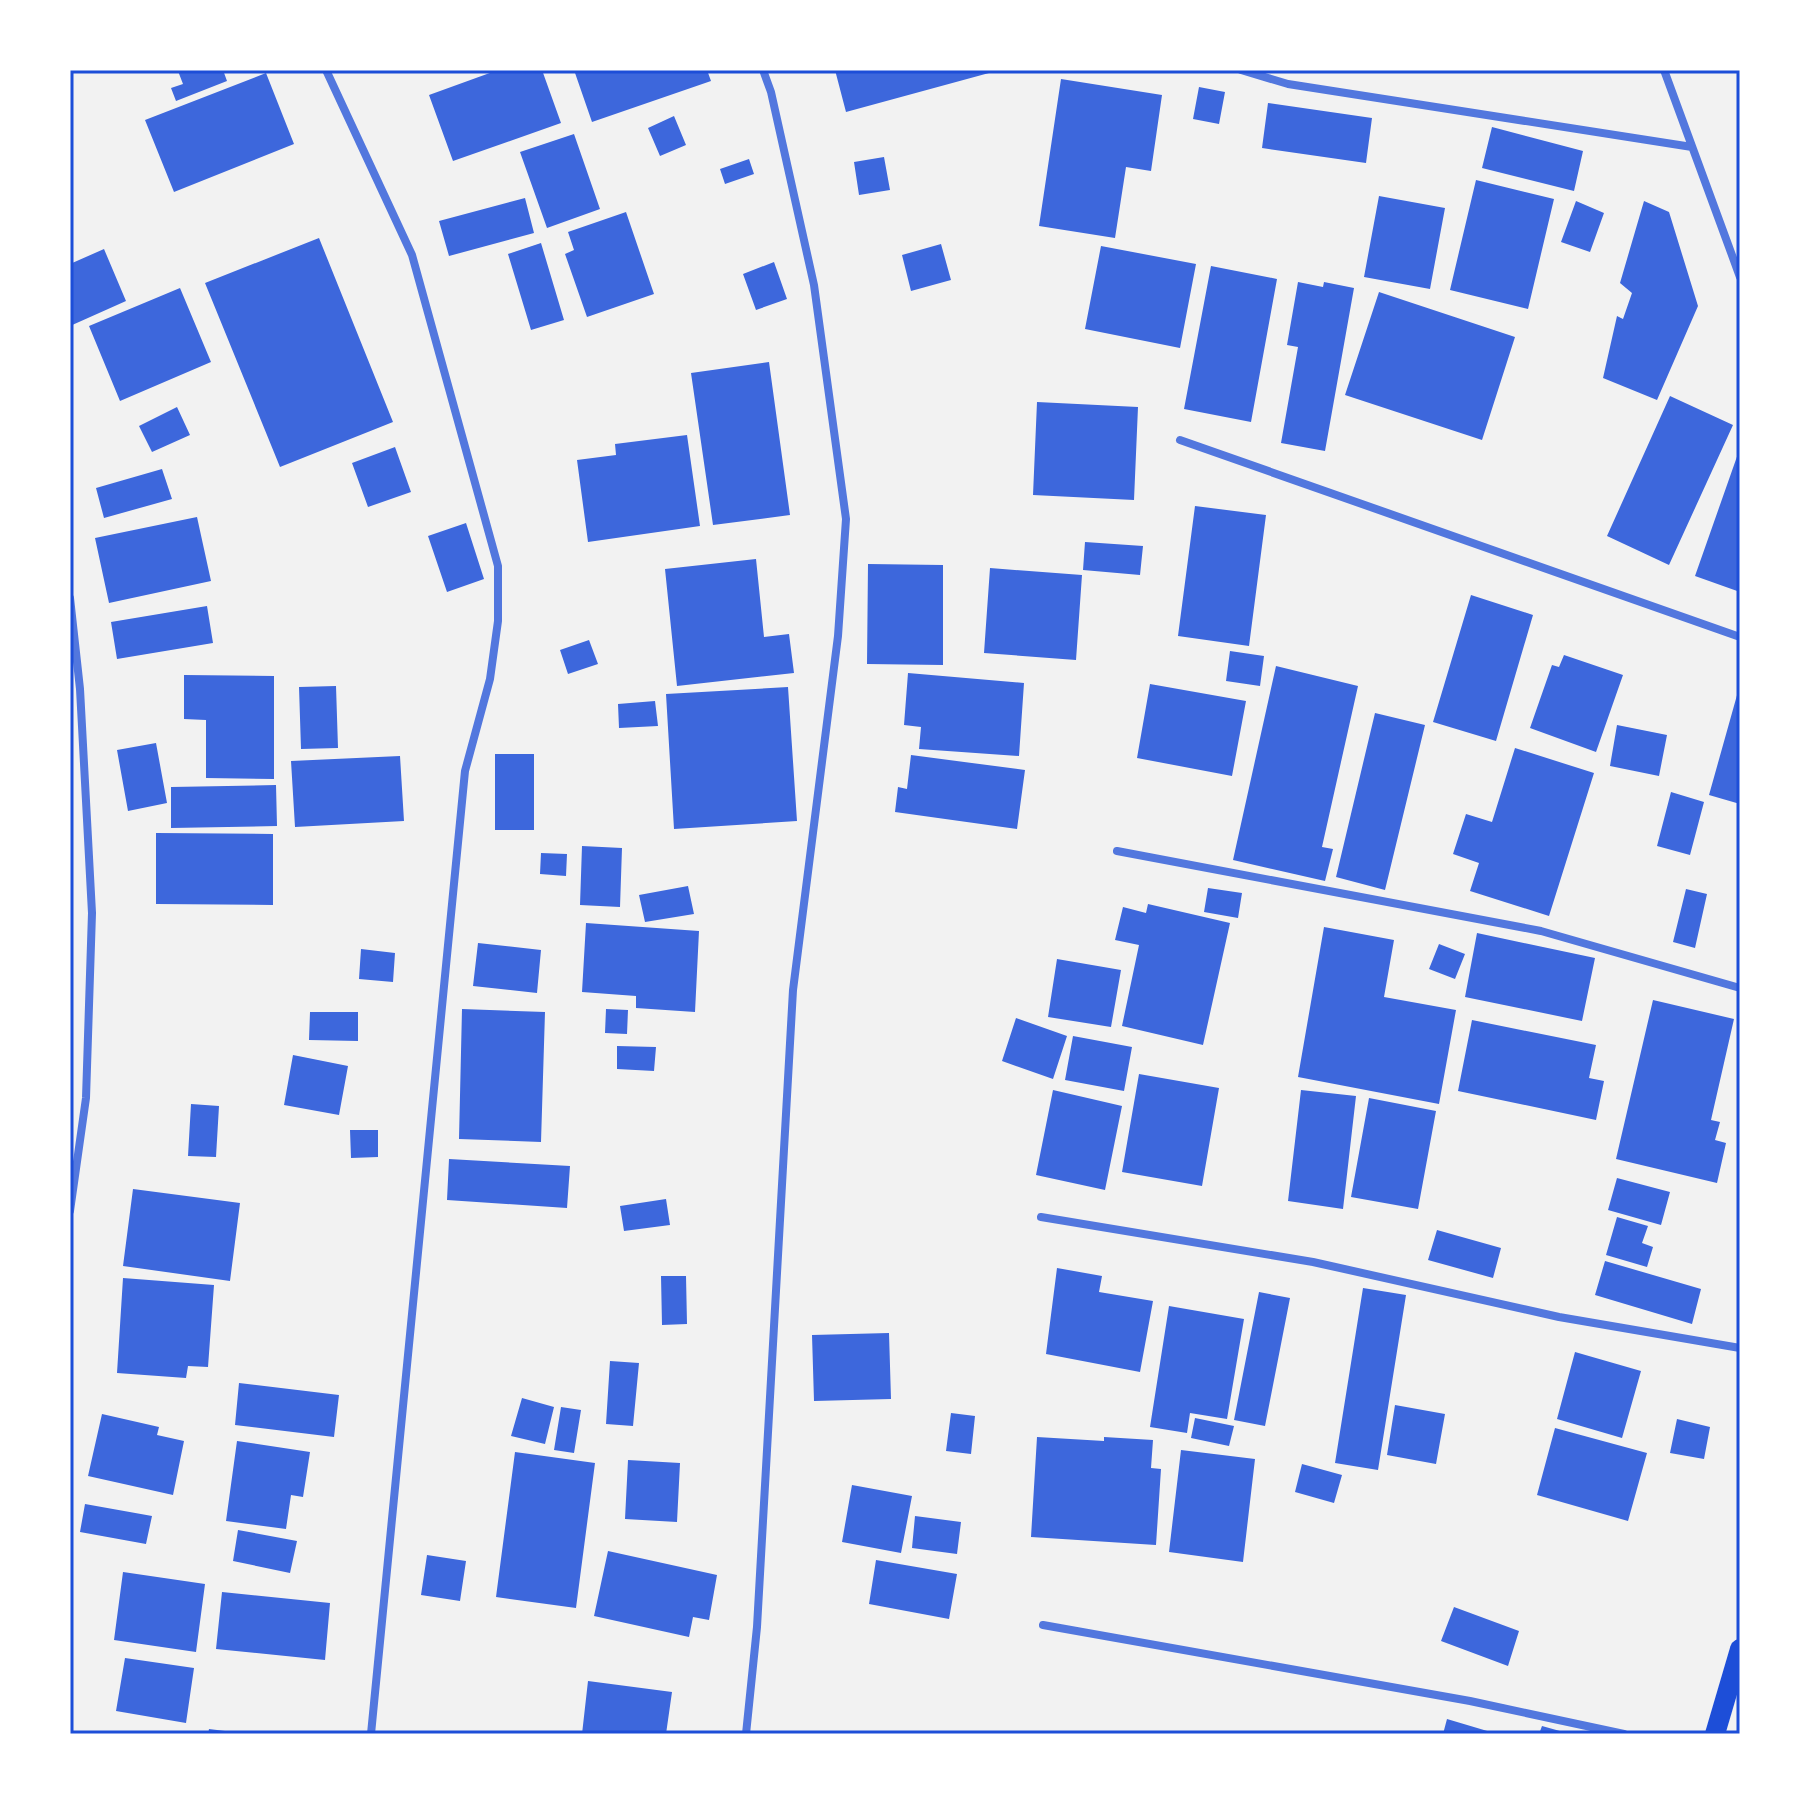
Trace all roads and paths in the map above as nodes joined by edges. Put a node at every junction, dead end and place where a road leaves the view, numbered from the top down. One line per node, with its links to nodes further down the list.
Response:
1 (326, 70): 17 (street)
2 (763, 70): 18 (street)
3 (1241, 70): 5 (street)
4 (1664, 70): 5 (street)
5 (1692, 147): 6 (street)
6 (1740, 277)
7 (1180, 440): 9 (street)
8 (70, 598): 12 (street)
9 (1740, 637)
10 (1117, 851): 11 (street)
11 (1740, 988)
12 (70, 1211)
13 (1041, 1217): 14 (street)
14 (1740, 1348)
15 (1043, 1625): 19 (street)
16 (1740, 1649): 20 (main road)
17 (371, 1734)
18 (746, 1734)
19 (1624, 1734)
20 (1715, 1734)

